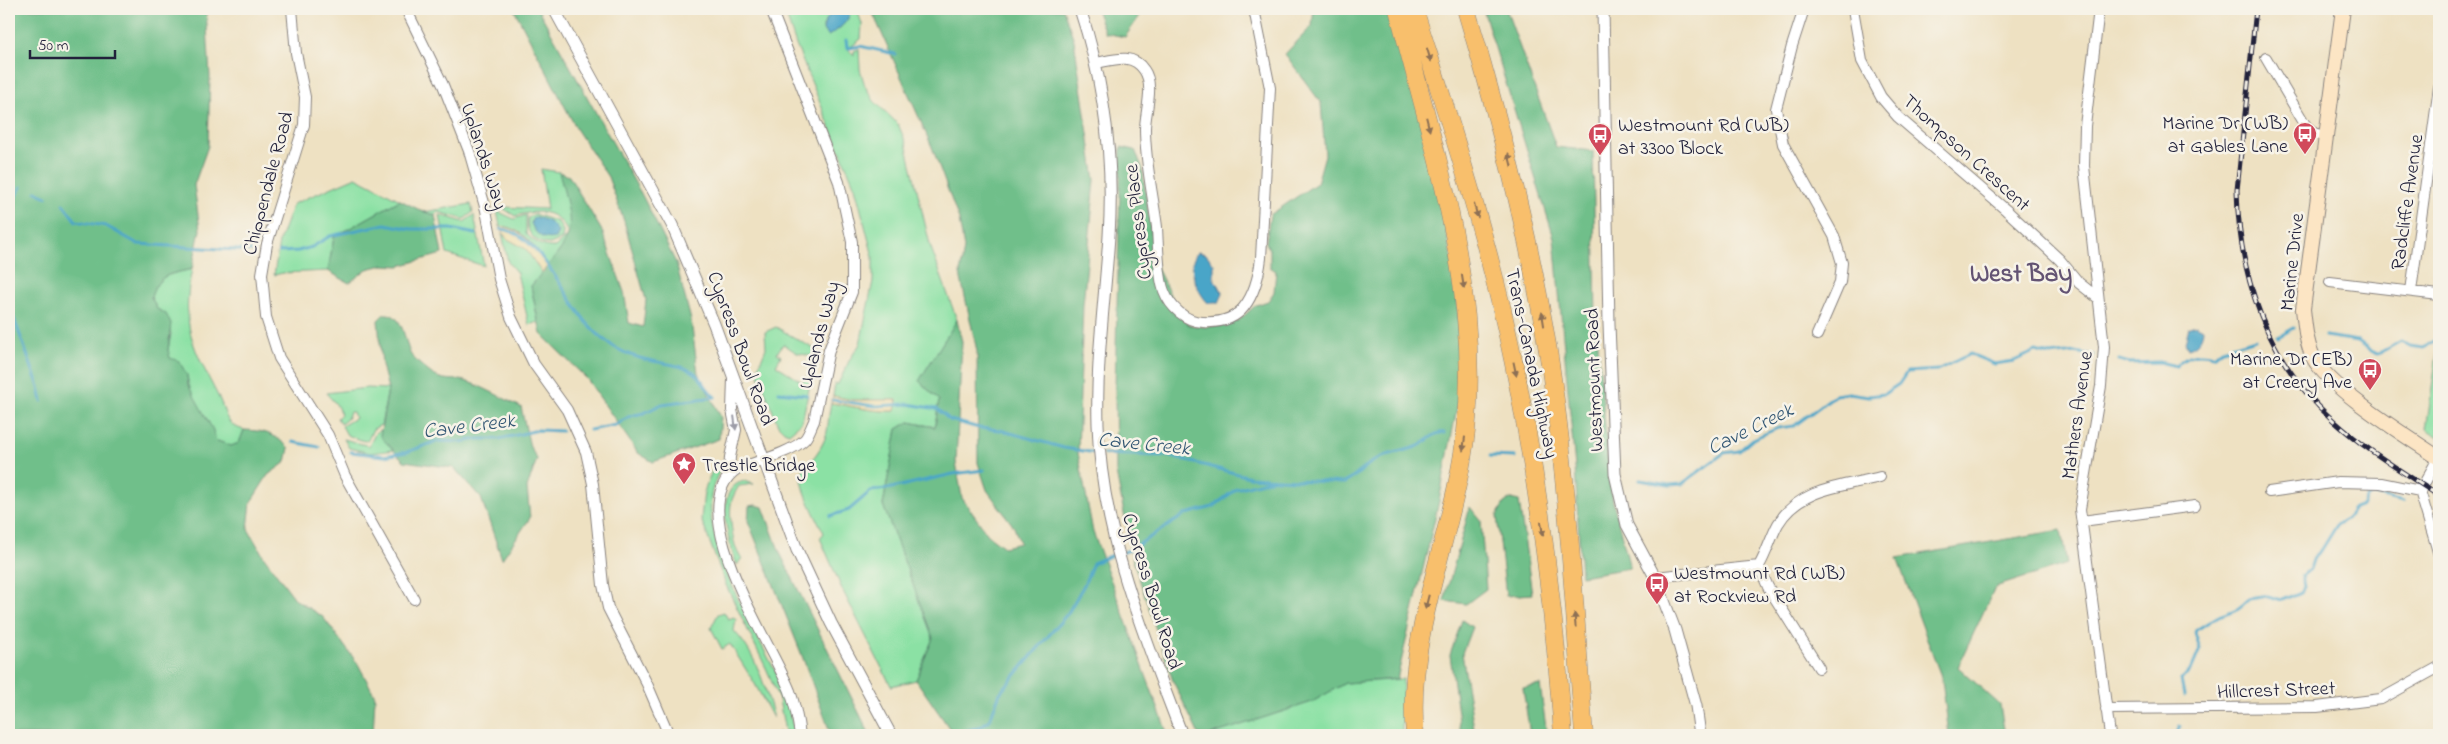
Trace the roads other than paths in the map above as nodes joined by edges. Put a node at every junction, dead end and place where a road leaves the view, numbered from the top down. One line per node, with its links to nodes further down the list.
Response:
1 (292, 9): 36 (street, Chippendale Road)
2 (406, 9): 41 (street, Uplands Way)
3 (554, 9): 24 (street, Cypress Bowl Road)
4 (770, 9): 25 (street, Uplands Way)
5 (1080, 9): 16 (street, Cypress Bowl Road)
6 (1254, 9): 16 (street, Cypress Place)
7 (1398, 9): 45 (highway, one-way to 45)
8 (1414, 9): 46 (highway, Trans-Canada Highway, one-way to 46)
9 (1466, 9): 38 (highway, Trans-Canada Highway, one-way to 9)
10 (1603, 9): 35 (street, Westmount Road)
11 (1804, 9): 23 (street)
12 (1853, 9): 22 (street, Thompson Crescent)
13 (2099, 9): 22 (street, Mathers Avenue)
14 (2343, 9): 18 (main road, Marine Drive)
15 (2266, 58): 18 (street)
16 (1096, 63): 44 (street, Cypress Bowl Road)
17 (2439, 87): 20 (street, Radcliffe Avenue)
18 (2327, 137): 26 (main road, Marine Drive)
19 (2330, 282): 20 (street)
20 (2411, 291): 21 (street)
21 (2439, 295)
22 (2098, 298): 32 (street, Mathers Avenue)
23 (1817, 335)
24 (733, 375): 25 (street, Cypress Bowl Road); 27 (street, one-way to 27)
25 (763, 460): 27 (street, Uplands Way); 43 (street, Cypress Bowl Road)
26 (2438, 461): 29 (street)
27 (729, 474): 42 (street)
28 (1880, 477): 34 (street)
29 (2420, 491): 30 (street); 33 (street)
30 (2269, 492)
31 (2195, 506): 32 (street)
32 (2082, 521): 40 (street, Mathers Avenue)
33 (2439, 556)
34 (1759, 566): 35 (street); 39 (street)
35 (1655, 577): 49 (street, Westmount Road)
36 (414, 599)
37 (2439, 667): 40 (street, Hillcrest Street)
38 (1579, 668): 47 (highway, Trans-Canada Highway); 48 (highway)
39 (1819, 668)
40 (2106, 709): 50 (street, Mathers Avenue)
41 (669, 735)
42 (800, 735)
43 (890, 735)
44 (1182, 735)
45 (1415, 735)
46 (1563, 735)
47 (1584, 735)
48 (1589, 735)
49 (1700, 735)
50 (2110, 735)

